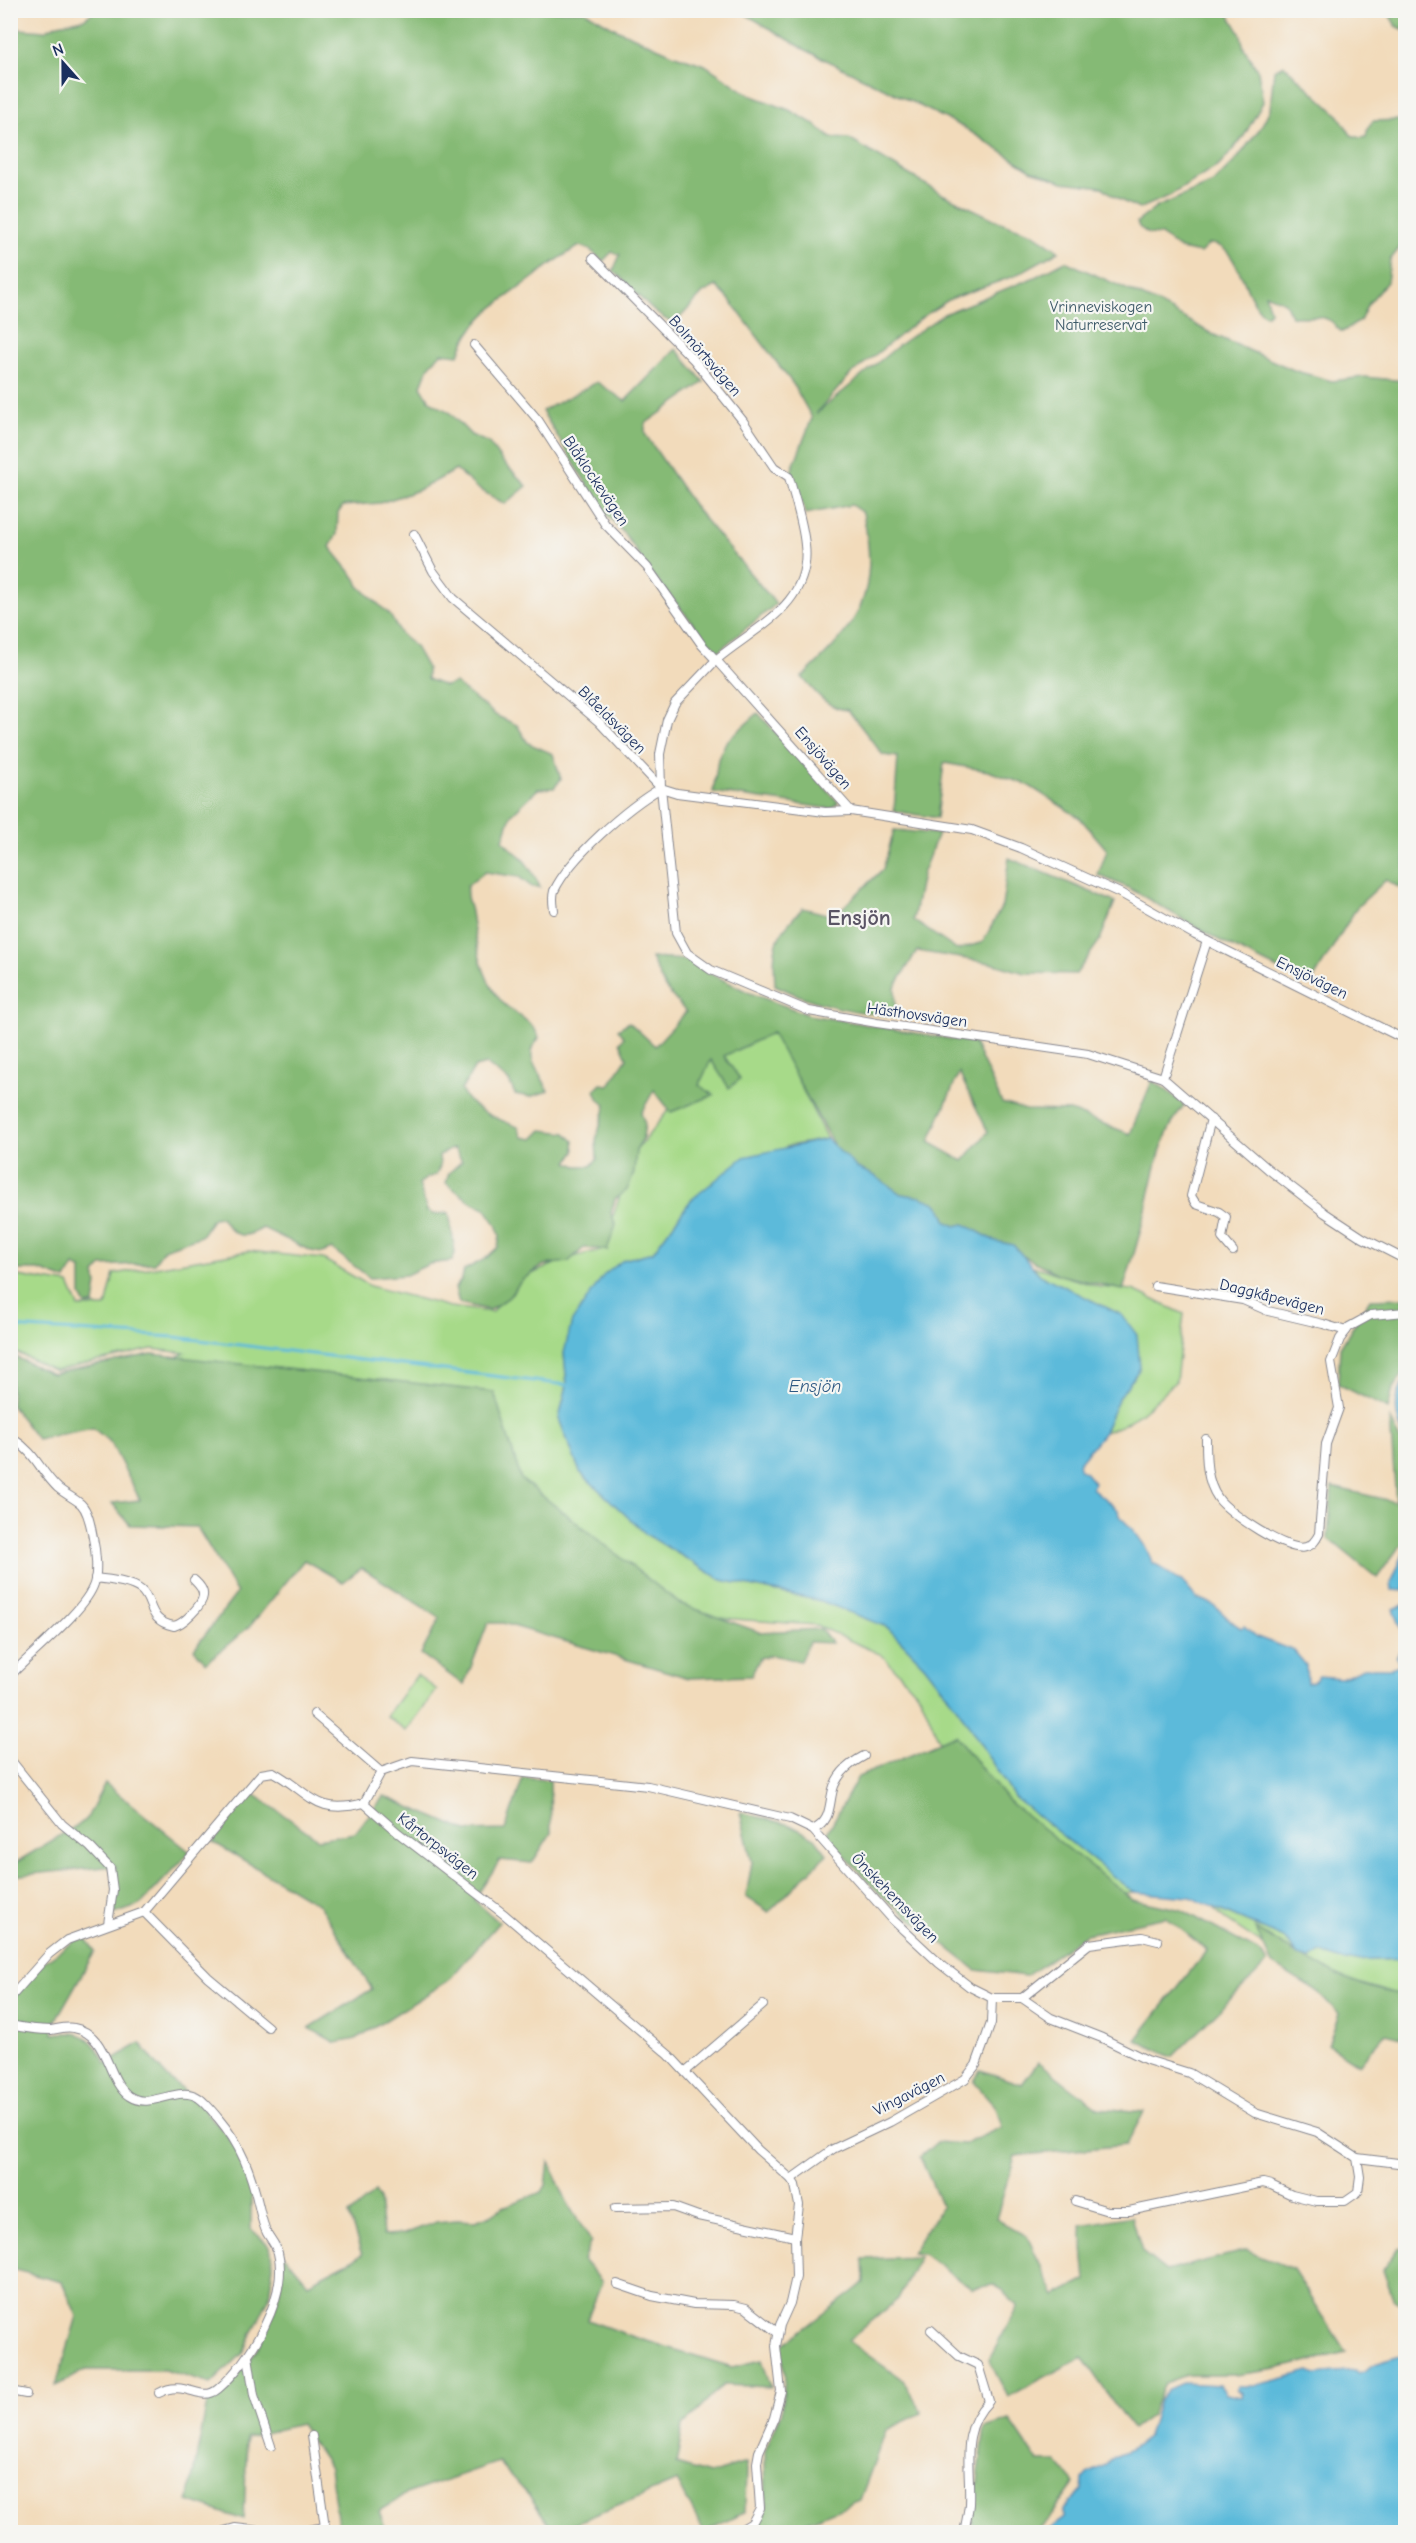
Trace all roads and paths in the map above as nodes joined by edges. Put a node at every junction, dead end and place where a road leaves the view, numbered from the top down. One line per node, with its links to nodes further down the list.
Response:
1 (593, 258): 4 (street, Bolmörtsvägen)
2 (474, 345): 4 (street, Blåklockevägen)
3 (414, 534): 5 (street, Blåeldsvägen)
4 (716, 660): 5 (street, Hästhovsvägen); 6 (street, Ensjövägen)
5 (661, 788): 6 (street); 7 (street); 10 (street, Hästhovsvägen)
6 (851, 811): 8 (street, Ensjövägen)
7 (554, 910)
8 (1207, 941): 9 (street, Ensjövägen); 10 (street)
9 (1406, 1040)
10 (1163, 1078): 11 (street, Hästhovsvägen)
11 (1210, 1119): 12 (street); 13 (street, Hästhovsvägen)
12 (1233, 1251)
13 (1406, 1260)
14 (1155, 1286): 16 (street, Daggkåpevägen)
15 (1406, 1312): 16 (street)
16 (1346, 1331): 18 (street)
17 (12, 1437): 19 (street)
18 (1206, 1438)
19 (95, 1578): 20 (street); 21 (street)
20 (194, 1580)
21 (10, 1676)
22 (314, 1714): 25 (street)
23 (864, 1756): 27 (street)
24 (10, 1759): 29 (street)
25 (381, 1772): 26 (street); 27 (street, Önskehemsvägen)
26 (364, 1803): 28 (street); 37 (street, Kårtorpsvägen)
27 (813, 1830): 32 (street, Önskehemsvägen)
28 (144, 1912): 29 (street); 36 (street)
29 (108, 1924): 31 (street)
30 (1158, 1941): 33 (street)
31 (10, 1998)
32 (992, 1998): 33 (street); 42 (street, Vingavägen)
33 (1022, 1998): 38 (street)
34 (763, 2005): 37 (street)
35 (10, 2025): 49 (street)
36 (268, 2027)
37 (686, 2072): 42 (street, Kårtorpsvägen)
38 (1357, 2158): 39 (street); 41 (street)
39 (1375, 2162): 40 (street); 41 (street)
40 (1406, 2164)
41 (1360, 2174): 43 (street)
42 (791, 2179): 45 (street)
43 (1075, 2201)
44 (615, 2208): 45 (street)
45 (795, 2237): 48 (street)
46 (617, 2284): 48 (street)
47 (931, 2330): 60 (street)
48 (778, 2332): 59 (street)
49 (248, 2356): 51 (street); 54 (street)
50 (10, 2391): 52 (street)
51 (159, 2393)
52 (26, 2394)
53 (312, 2436): 55 (street)
54 (271, 2446)
55 (325, 2530): 58 (street)
56 (224, 2531): 57 (street)
57 (269, 2532)
58 (297, 2532)
59 (737, 2532)
60 (964, 2532)

